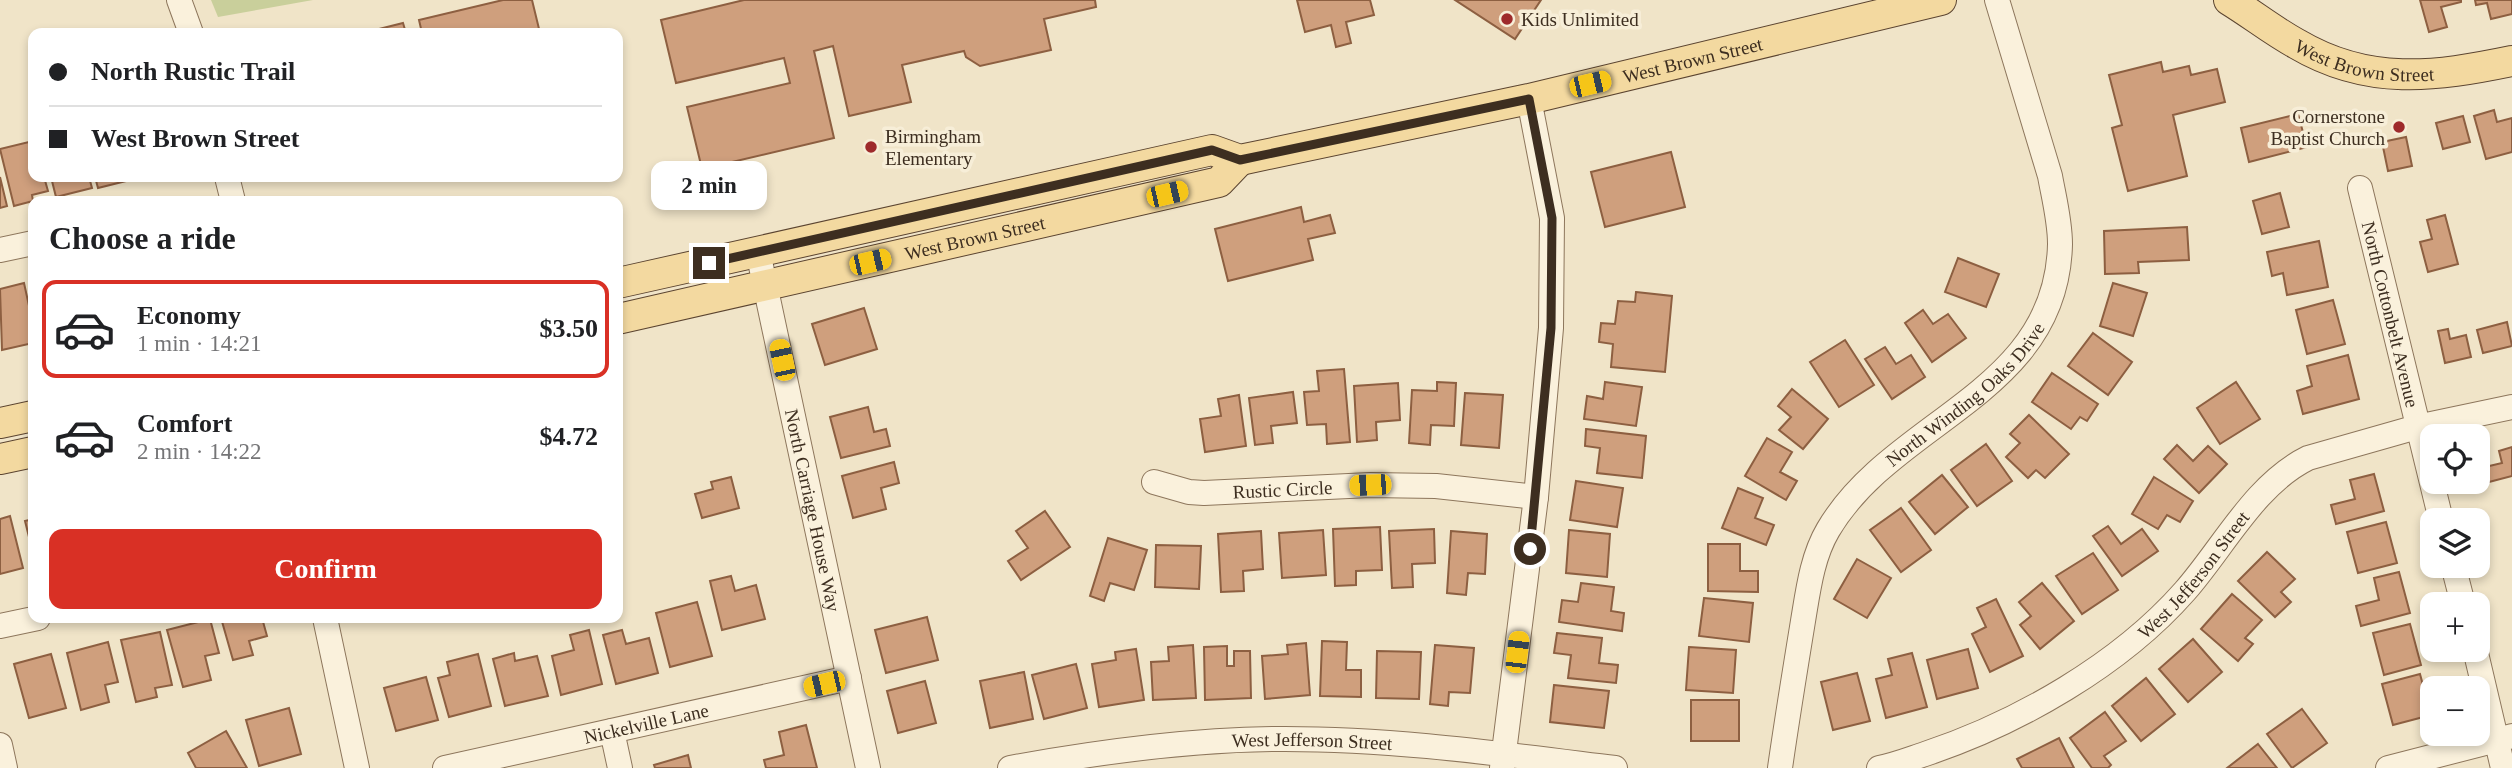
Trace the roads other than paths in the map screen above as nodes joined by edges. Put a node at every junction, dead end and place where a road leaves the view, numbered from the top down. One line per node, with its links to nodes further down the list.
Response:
1 (179, 0): 5 (street)
2 (1941, 0): 7 (main road, West Brown Street)
3 (1997, 0): 41 (street, North Winding Oaks Drive)
4 (2229, 0): 6 (main road, West Brown Street)
5 (189, 28)
6 (2512, 61)
7 (1529, 99): 8 (main road, West Brown Street); 23 (street)
8 (1240, 160): 12 (main road, West Brown Street); 14 (main road, West Brown Street)
9 (2360, 188): 19 (street, North Cottonbelt Avenue)
10 (28, 244): 11 (street)
11 (0, 250)
12 (758, 252): 13 (main road, West Brown Street); 14 (street, North Carriage House Way)
13 (623, 283)
14 (766, 285): 15 (main road, West Brown Street); 29 (street, North Carriage House Way)
15 (623, 318)
16 (2512, 407): 19 (street, West Jefferson Street)
17 (28, 417): 18 (main road)
18 (0, 424)
19 (2417, 427): 24 (street, North Cottonbelt Avenue); 42 (street, West Jefferson Street)
20 (28, 453): 21 (main road)
21 (0, 459)
22 (1154, 482): 23 (street, Rustic Circle)
23 (1536, 497): 33 (street)
24 (2438, 508)
25 (28, 620): 27 (street)
26 (326, 623): 35 (street)
27 (0, 626)
28 (2479, 662): 31 (street)
29 (849, 678): 30 (street, Nickelville Lane); 38 (street, North Carriage House Way)
30 (612, 732): 36 (street, Nickelville Lane); 37 (street)
31 (2504, 738): 43 (street); 44 (street)
32 (0, 745): 34 (street)
33 (1504, 761): 39 (street, West Jefferson Street); 40 (street, West Jefferson Street)
34 (5, 768)
35 (357, 768)
36 (445, 768)
37 (620, 768)
38 (868, 768)
39 (1010, 768)
40 (1615, 768)
41 (1780, 768)
42 (1879, 768)
43 (2388, 768)
44 (2503, 768)

